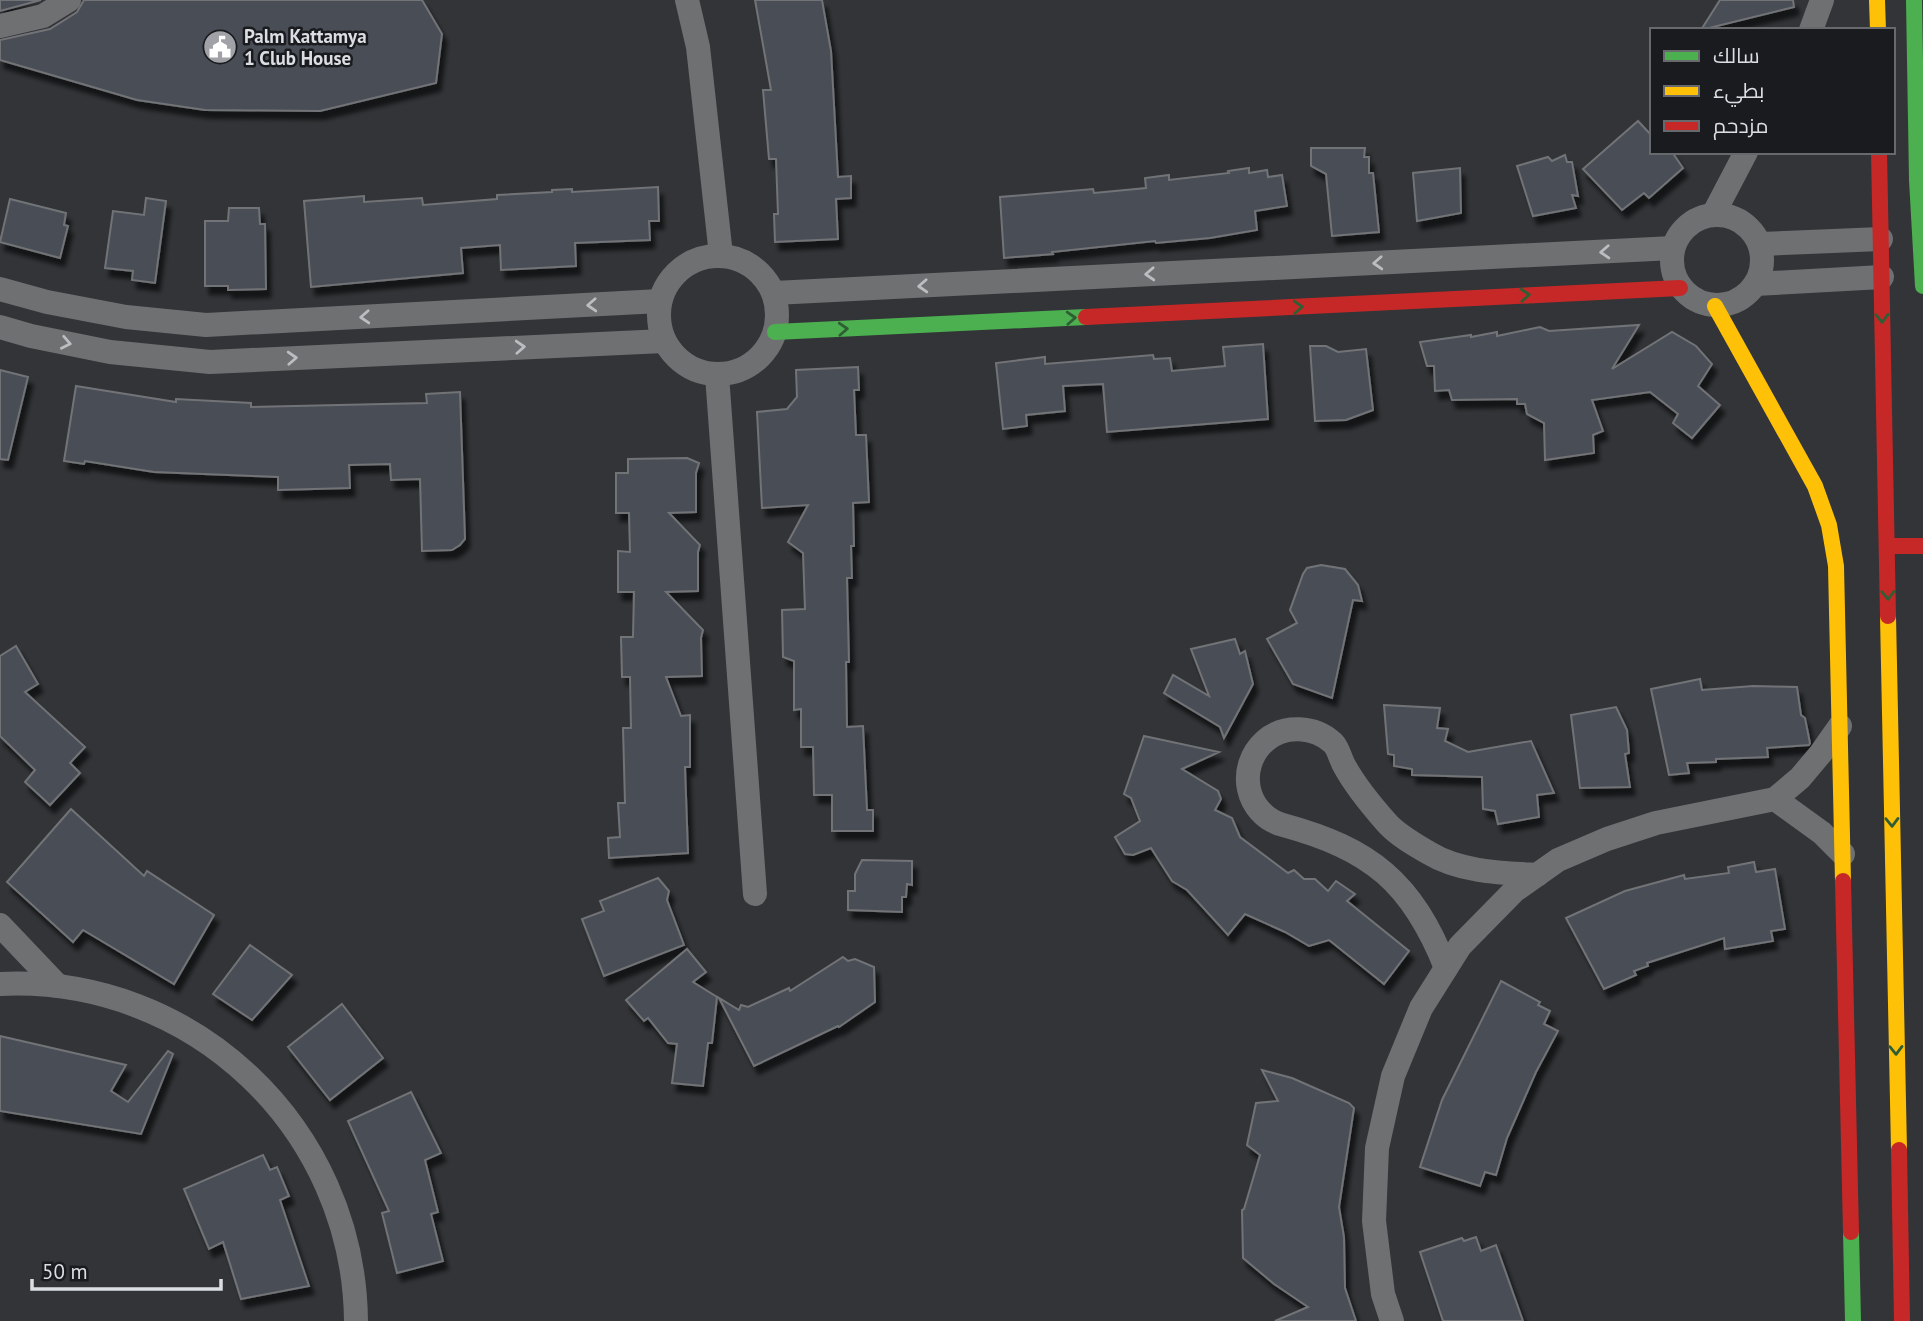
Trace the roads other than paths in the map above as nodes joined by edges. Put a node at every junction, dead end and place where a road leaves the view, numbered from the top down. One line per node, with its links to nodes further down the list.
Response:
1 (69, 0): 6 (street)
2 (687, 0): 16 (street)
3 (1822, 0): 7 (street)
4 (1877, 0): 8 (street)
5 (1914, 0): 20 (street)
6 (0, 26)
7 (1812, 28)
8 (1878, 28)
9 (1745, 154): 11 (street)
10 (1880, 154): 12 (street)
11 (1713, 215): 14 (street); 15 (street)
12 (1881, 239): 13 (street); 17 (street)
13 (1826, 242): 14 (street); 18 (street)
14 (1760, 244): 19 (street)
15 (1673, 248): 21 (street); 23 (street, one-way to 23)
16 (721, 255): 23 (street); 24 (street)
17 (1882, 277): 18 (street); 30 (street, one-way to 30)
18 (1827, 280): 19 (street)
19 (1755, 284): 25 (street)
20 (1923, 286)
21 (1680, 288): 25 (street); 27 (street, one-way to 21)
22 (0, 289): 24 (street, one-way to 22)
23 (774, 293): 27 (street)
24 (660, 301): 28 (street)
25 (1715, 306): 32 (street)
26 (0, 327): 28 (street, one-way to 28)
27 (775, 332): 29 (street)
28 (664, 341): 29 (street)
29 (718, 375): 36 (street)
30 (1887, 546): 31 (street); 44 (street, one-way to 44)
31 (1923, 546)
32 (1840, 726): 33 (street); 34 (street)
33 (1775, 799): 34 (street); 35 (street)
34 (1843, 854): 43 (street)
35 (1537, 875): 38 (street); 38 (street)
36 (755, 894)
37 (0, 925): 40 (street)
38 (1446, 968): 42 (street)
39 (0, 984): 40 (street)
40 (58, 986): 41 (street)
41 (356, 1321)
42 (1392, 1321)
43 (1853, 1321)
44 (1902, 1321)

